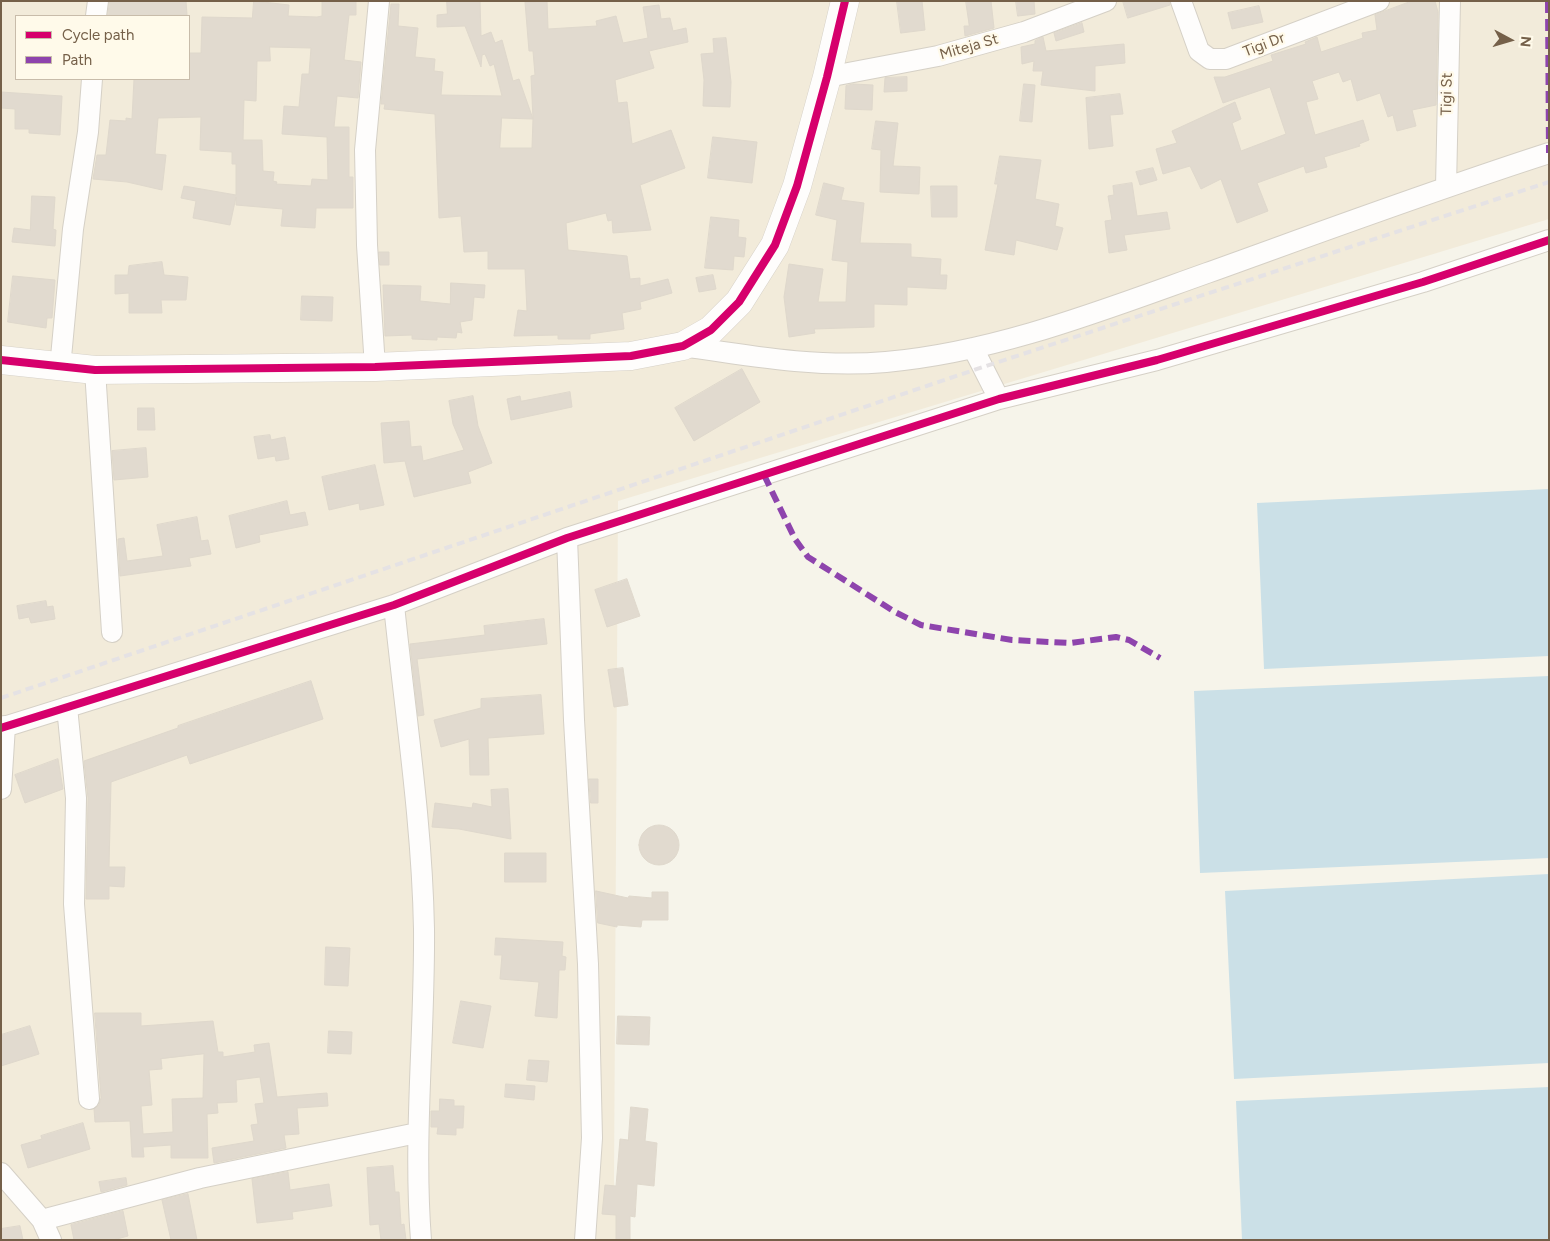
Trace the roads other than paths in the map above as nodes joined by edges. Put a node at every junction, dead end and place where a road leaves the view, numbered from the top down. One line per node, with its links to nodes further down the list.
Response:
1 (98, 1): 8 (street)
2 (379, 1): 17 (street)
3 (845, 1): 9 (street)
4 (1106, 1): 9 (street, Miteja St)
5 (1181, 1): 6 (street, Tigi Dr)
6 (1379, 1)
7 (1450, 1): 12 (street, Tigi St)
8 (96, 15)
9 (828, 77): 14 (street)
10 (92, 80): 18 (street)
11 (1549, 153): 12 (street)
12 (1446, 186): 15 (street)
13 (1549, 240): 20 (street)
14 (683, 346): 15 (street); 17 (street)
15 (973, 348): 20 (street)
16 (1, 360): 18 (street)
17 (375, 367): 19 (street)
18 (60, 368): 19 (street)
19 (95, 370): 23 (street)
20 (999, 399): 21 (street)
21 (567, 538): 22 (street); 33 (street)
22 (394, 605): 24 (street); 28 (street)
23 (112, 632)
24 (67, 707): 25 (street); 27 (street)
25 (3, 727): 26 (street)
26 (1, 789)
27 (89, 1099)
28 (417, 1133): 30 (street); 32 (street)
29 (1, 1173): 30 (street)
30 (42, 1220): 31 (street)
31 (51, 1240)
32 (421, 1240)
33 (585, 1240)

